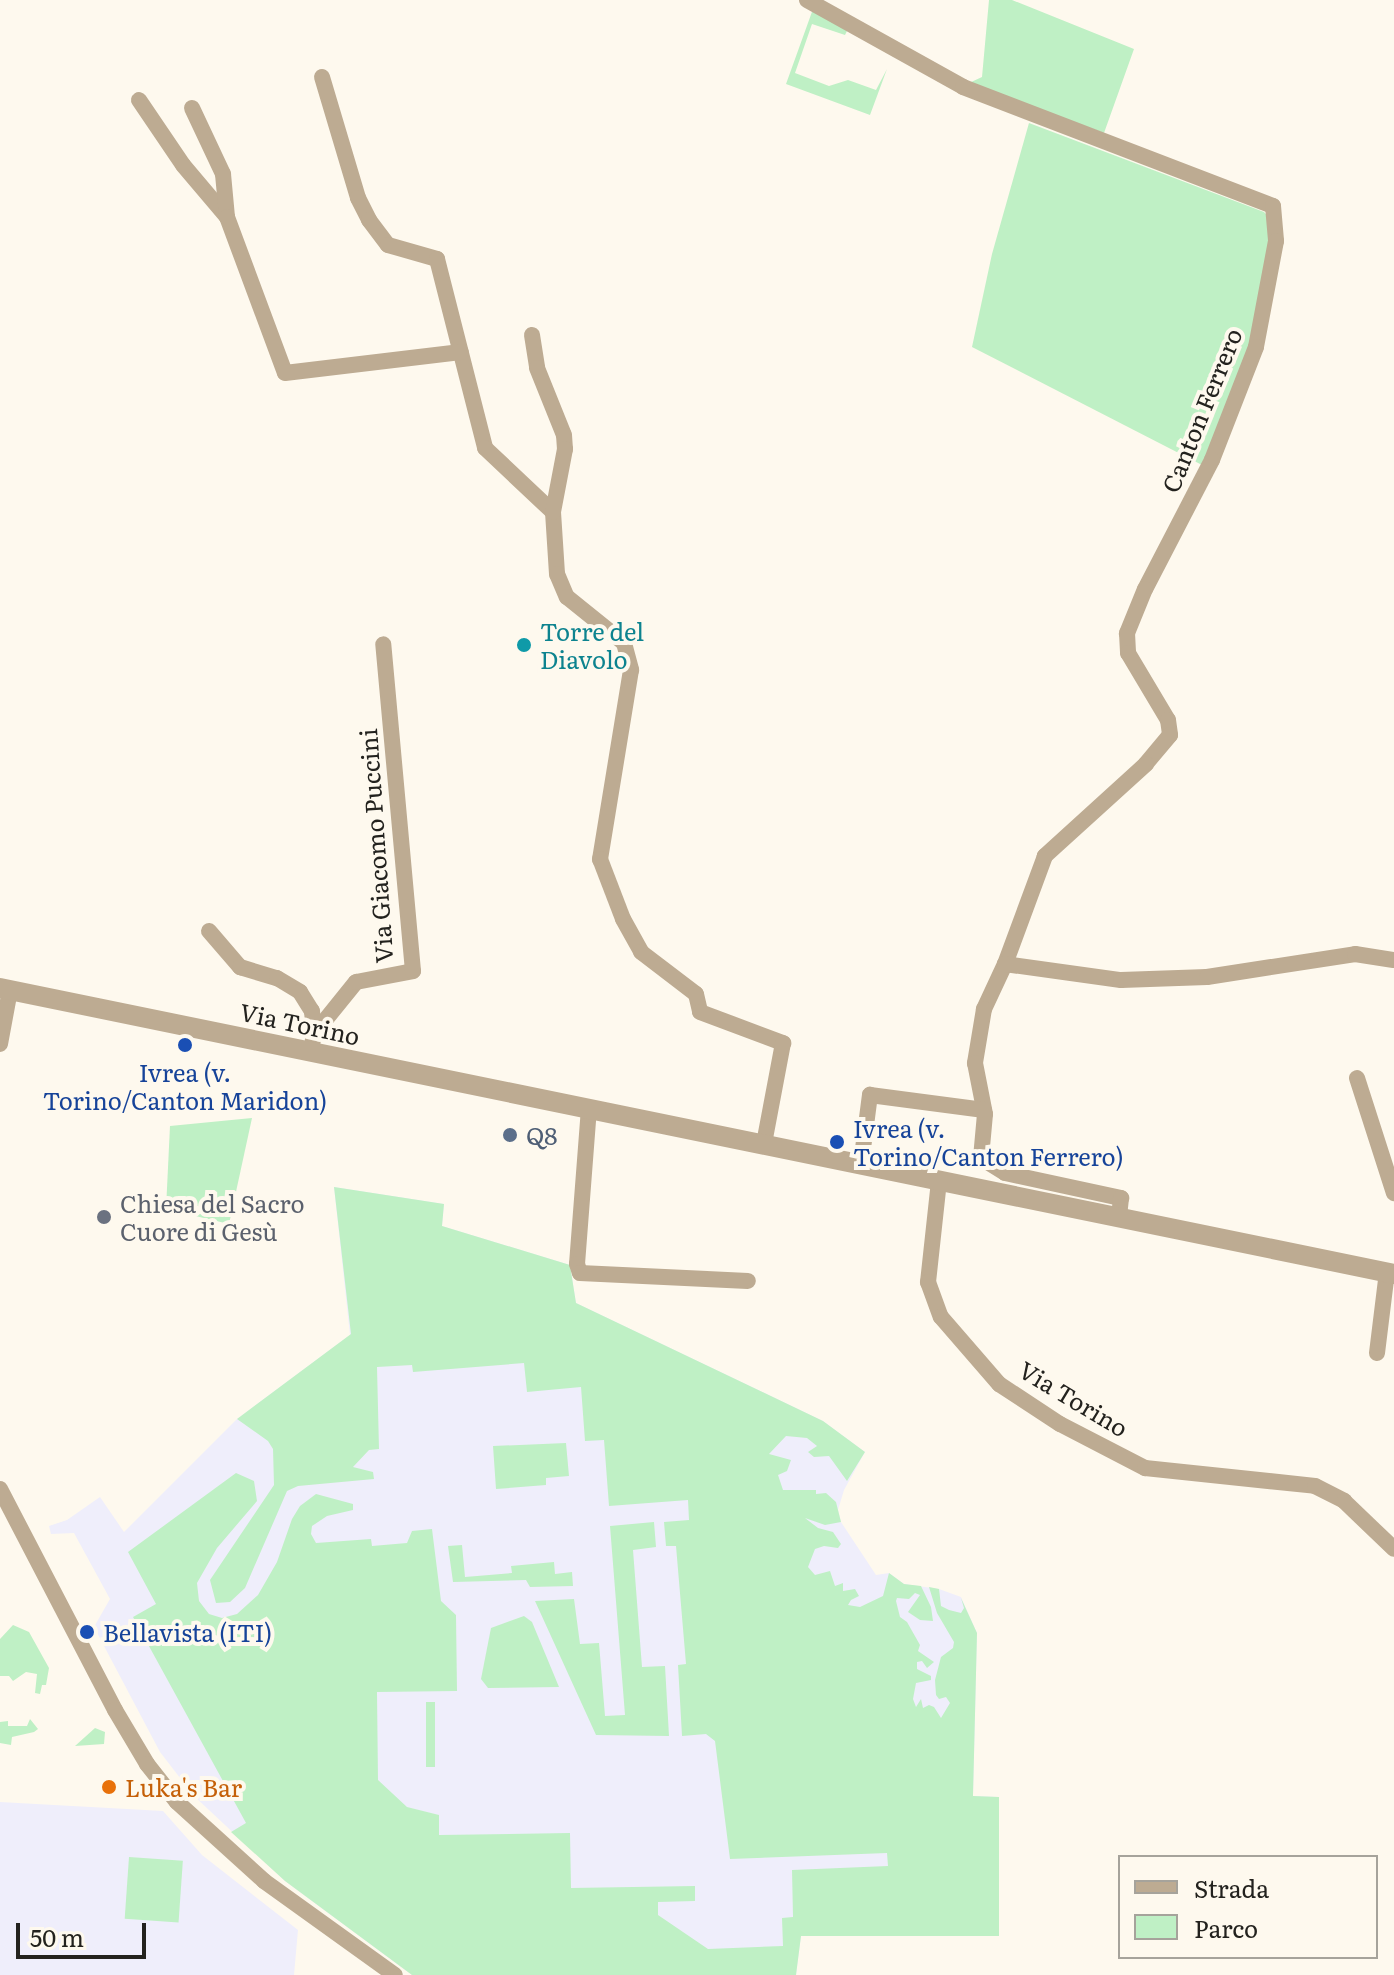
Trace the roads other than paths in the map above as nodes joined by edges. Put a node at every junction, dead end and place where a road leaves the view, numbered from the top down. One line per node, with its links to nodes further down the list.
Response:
1 (807, 0): 12 (street, Canton Ferrero)
2 (322, 77): 7 (street)
3 (139, 100): 5 (street)
4 (192, 108): 5 (street)
5 (227, 217): 7 (street)
6 (532, 335): 8 (street)
7 (461, 352): 8 (street)
8 (553, 512): 19 (street)
9 (383, 644): 15 (street, Via Giacomo Puccini)
10 (209, 931): 15 (street)
11 (1394, 960): 12 (street)
12 (1005, 964): 18 (street, Canton Ferrero)
13 (5, 989): 14 (street); 15 (street, Via Torino)
14 (1, 1035)
15 (312, 1043): 17 (street, Via Torino)
16 (1357, 1078): 22 (street)
17 (589, 1108): 19 (street, Via Torino); 25 (street)
18 (984, 1110): 20 (street); 23 (street, Canton Ferrero)
19 (764, 1144): 20 (street, Via Torino)
20 (861, 1164): 21 (street, Via Torino)
21 (939, 1181): 23 (street, Via Torino); 28 (street, Via Torino)
22 (1394, 1193)
23 (1119, 1216): 24 (street, Via Torino)
24 (1390, 1273): 26 (street, Via Torino)
25 (748, 1281)
26 (1377, 1353)
27 (0, 1489): 29 (street)
28 (1394, 1549)
29 (395, 1975)

